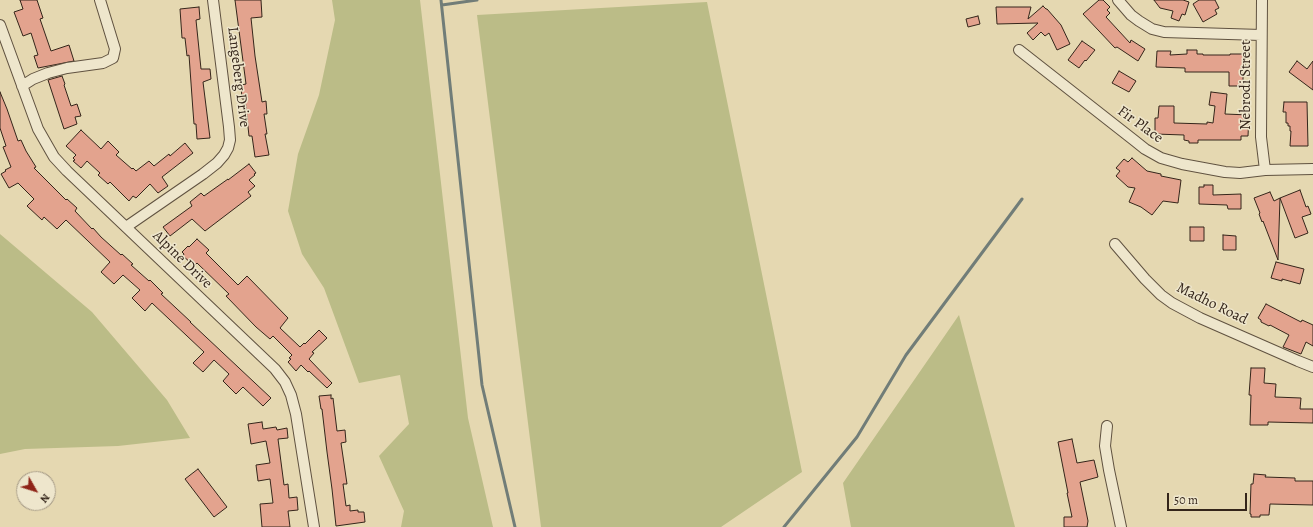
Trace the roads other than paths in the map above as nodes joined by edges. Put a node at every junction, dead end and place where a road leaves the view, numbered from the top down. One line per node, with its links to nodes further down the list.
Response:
1 (100, 0): 8 (street)
2 (213, 0): 11 (street, Langeberg Drive)
3 (1118, 0): 6 (street)
4 (1262, 0): 6 (street, Nebrodi Street)
5 (0, 25): 8 (street, Alpine Drive)
6 (1261, 36): 10 (street, Nebrodi Street)
7 (1019, 50): 10 (street, Fir Place)
8 (22, 86): 11 (street, Alpine Drive)
9 (1313, 169): 10 (street, Fir Place)
10 (1265, 170)
11 (126, 227): 15 (street, Alpine Drive)
12 (1115, 244): 13 (street, Madho Road)
13 (1313, 367)
14 (1107, 426): 16 (street)
15 (314, 527)
16 (1121, 527)

